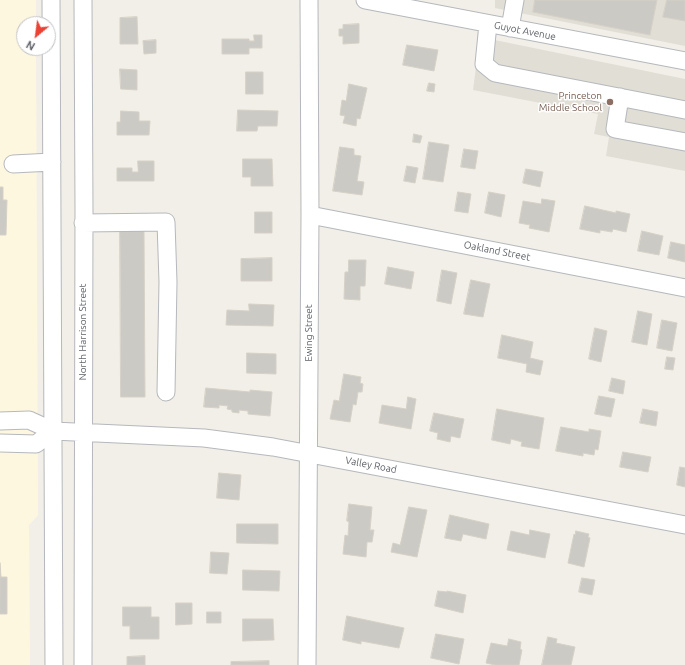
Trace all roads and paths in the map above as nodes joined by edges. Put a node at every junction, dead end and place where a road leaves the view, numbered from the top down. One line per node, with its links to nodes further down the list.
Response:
1 (51, 0): 13 (street)
2 (82, 0): 16 (street, North Harrison Street)
3 (309, 0): 15 (street, Ewing Street)
4 (365, 0): 6 (street, Guyot Avenue)
5 (515, 0): 8 (street)
6 (399, 3): 7 (street, Guyot Avenue)
7 (488, 24): 8 (street, Guyot Avenue); 10 (street)
8 (510, 28): 9 (street, Guyot Avenue)
9 (685, 61)
10 (620, 97): 11 (street); 12 (street)
11 (685, 110)
12 (685, 142)
13 (52, 162): 14 (street); 20 (street)
14 (13, 164)
15 (310, 215): 17 (street, Oakland Street); 23 (street, Ewing Street)
16 (83, 223): 18 (street); 21 (street, North Harrison Street)
17 (685, 288)
18 (166, 392)
19 (0, 420): 20 (street)
20 (53, 431): 21 (street, Valley Road); 22 (street); 25 (street)
21 (82, 432): 23 (street, Valley Road); 26 (street, North Harrison Street)
22 (0, 443)
23 (309, 453): 24 (street, Valley Road); 27 (street, Ewing Street)
24 (685, 525)
25 (54, 665)
26 (83, 665)
27 (307, 665)

